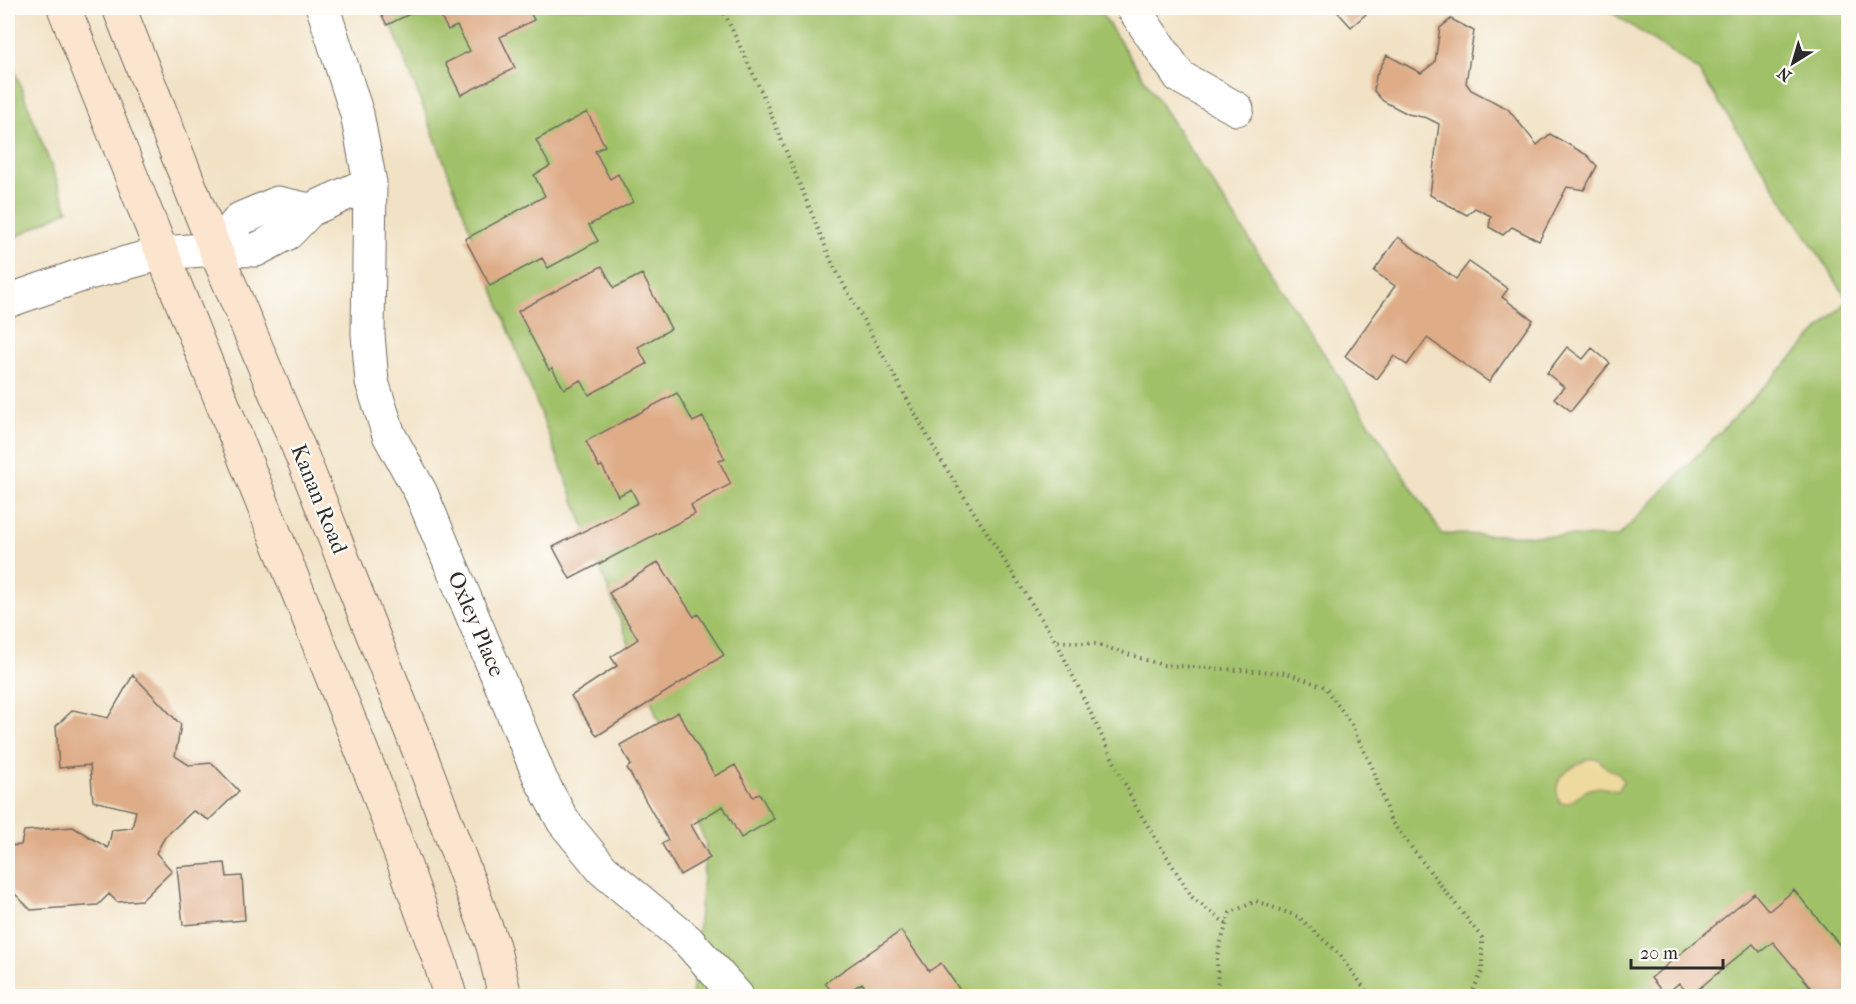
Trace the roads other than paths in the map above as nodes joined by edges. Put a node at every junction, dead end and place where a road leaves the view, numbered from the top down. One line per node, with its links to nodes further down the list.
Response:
1 (64, 8): 8 (main road)
2 (119, 8): 7 (main road, Kanan Road)
3 (323, 8): 6 (street, Oxley Place)
4 (1133, 8): 5 (street)
5 (1237, 109)
6 (370, 183): 7 (street); 12 (street, Oxley Place)
7 (215, 249): 8 (street); 11 (main road, Kanan Road)
8 (163, 254): 9 (street); 10 (main road)
9 (8, 301)
10 (450, 996)
11 (505, 996)
12 (737, 996)

